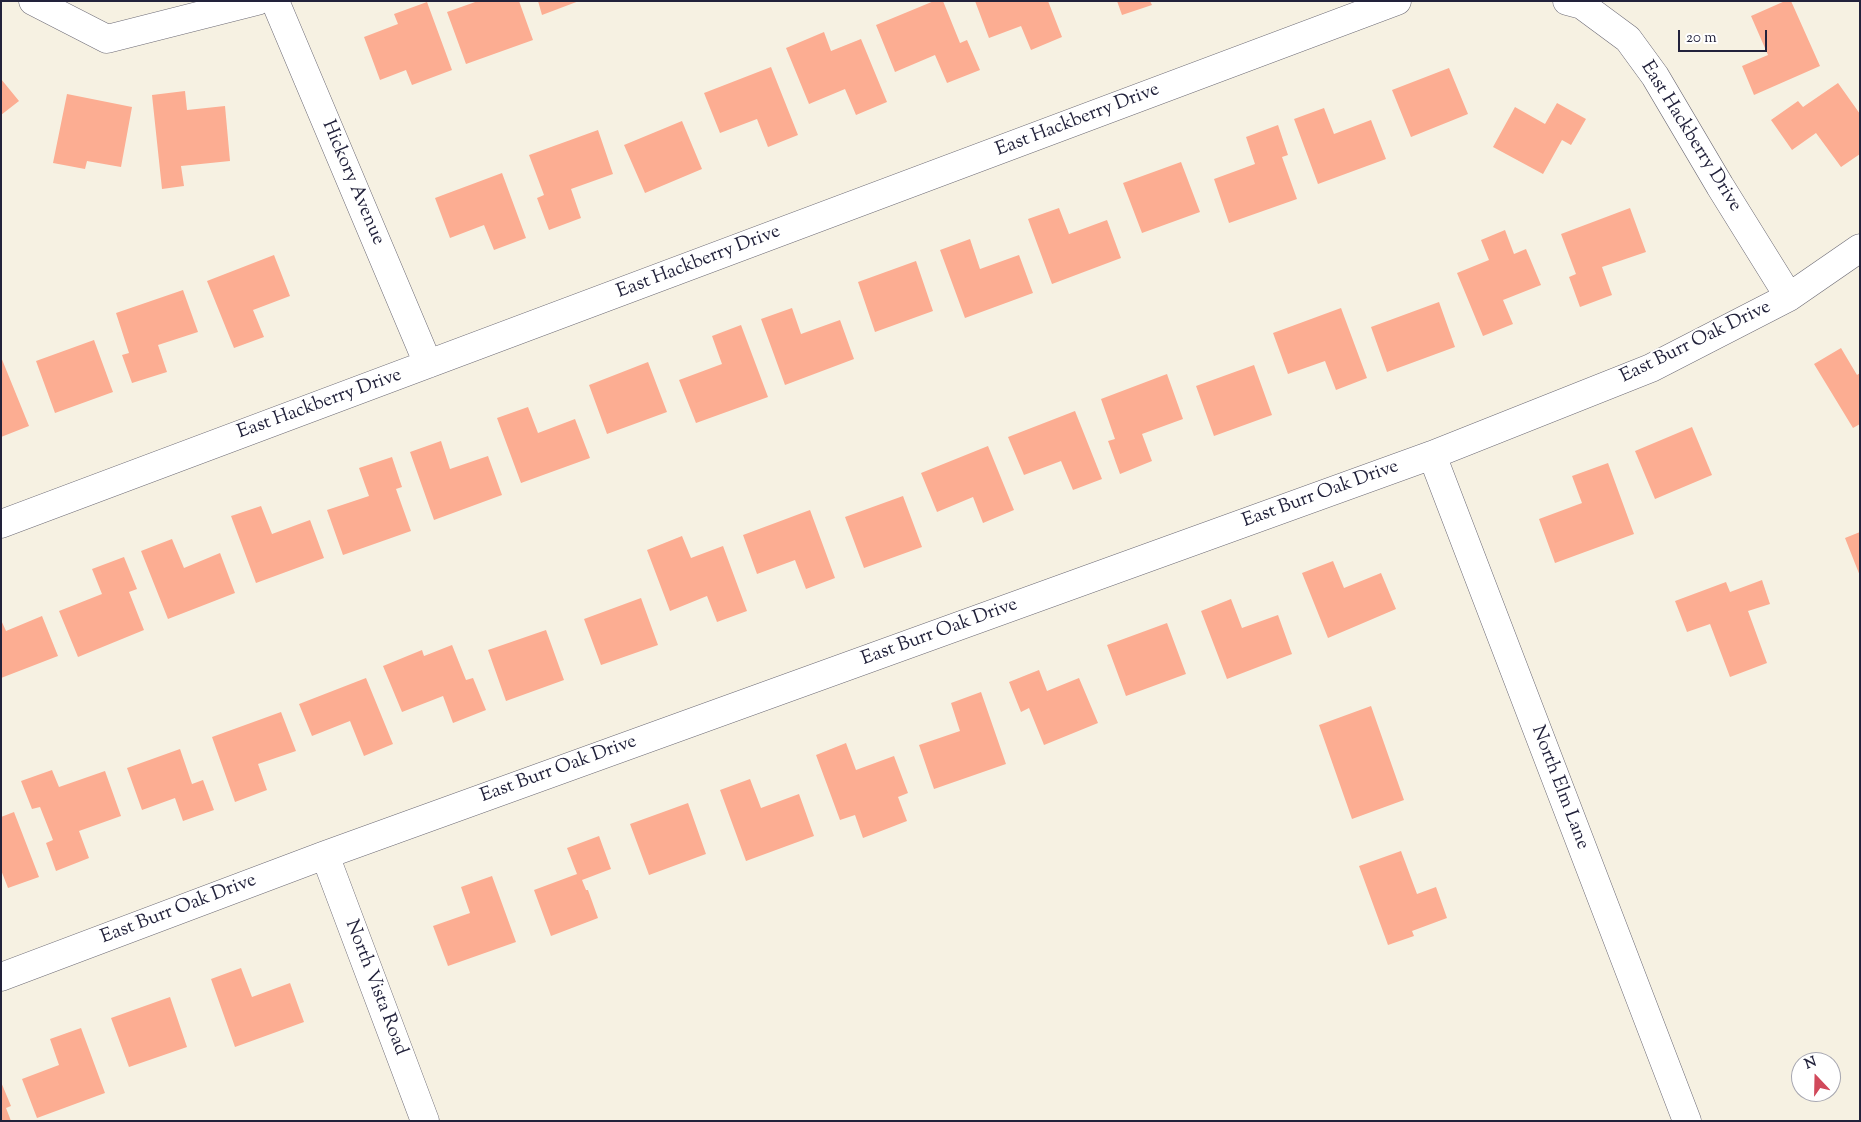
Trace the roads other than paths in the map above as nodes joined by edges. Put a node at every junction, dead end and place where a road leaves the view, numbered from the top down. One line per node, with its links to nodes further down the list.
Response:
1 (33, 1): 2 (street)
2 (257, 1)
3 (275, 1): 8 (street, Hickory Avenue)
4 (1397, 1): 8 (street, East Hackberry Drive)
5 (1568, 1): 7 (street, East Hackberry Drive)
6 (1860, 248): 7 (street, East Burr Oak Drive)
7 (1789, 297): 9 (street, East Burr Oak Drive)
8 (428, 364): 10 (street, East Hackberry Drive)
9 (1432, 455): 11 (street, East Burr Oak Drive); 14 (street, North Elm Lane)
10 (1, 524)
11 (324, 855): 12 (street, East Burr Oak Drive); 13 (street, North Vista Road)
12 (1, 977)
13 (425, 1121)
14 (1686, 1121)

